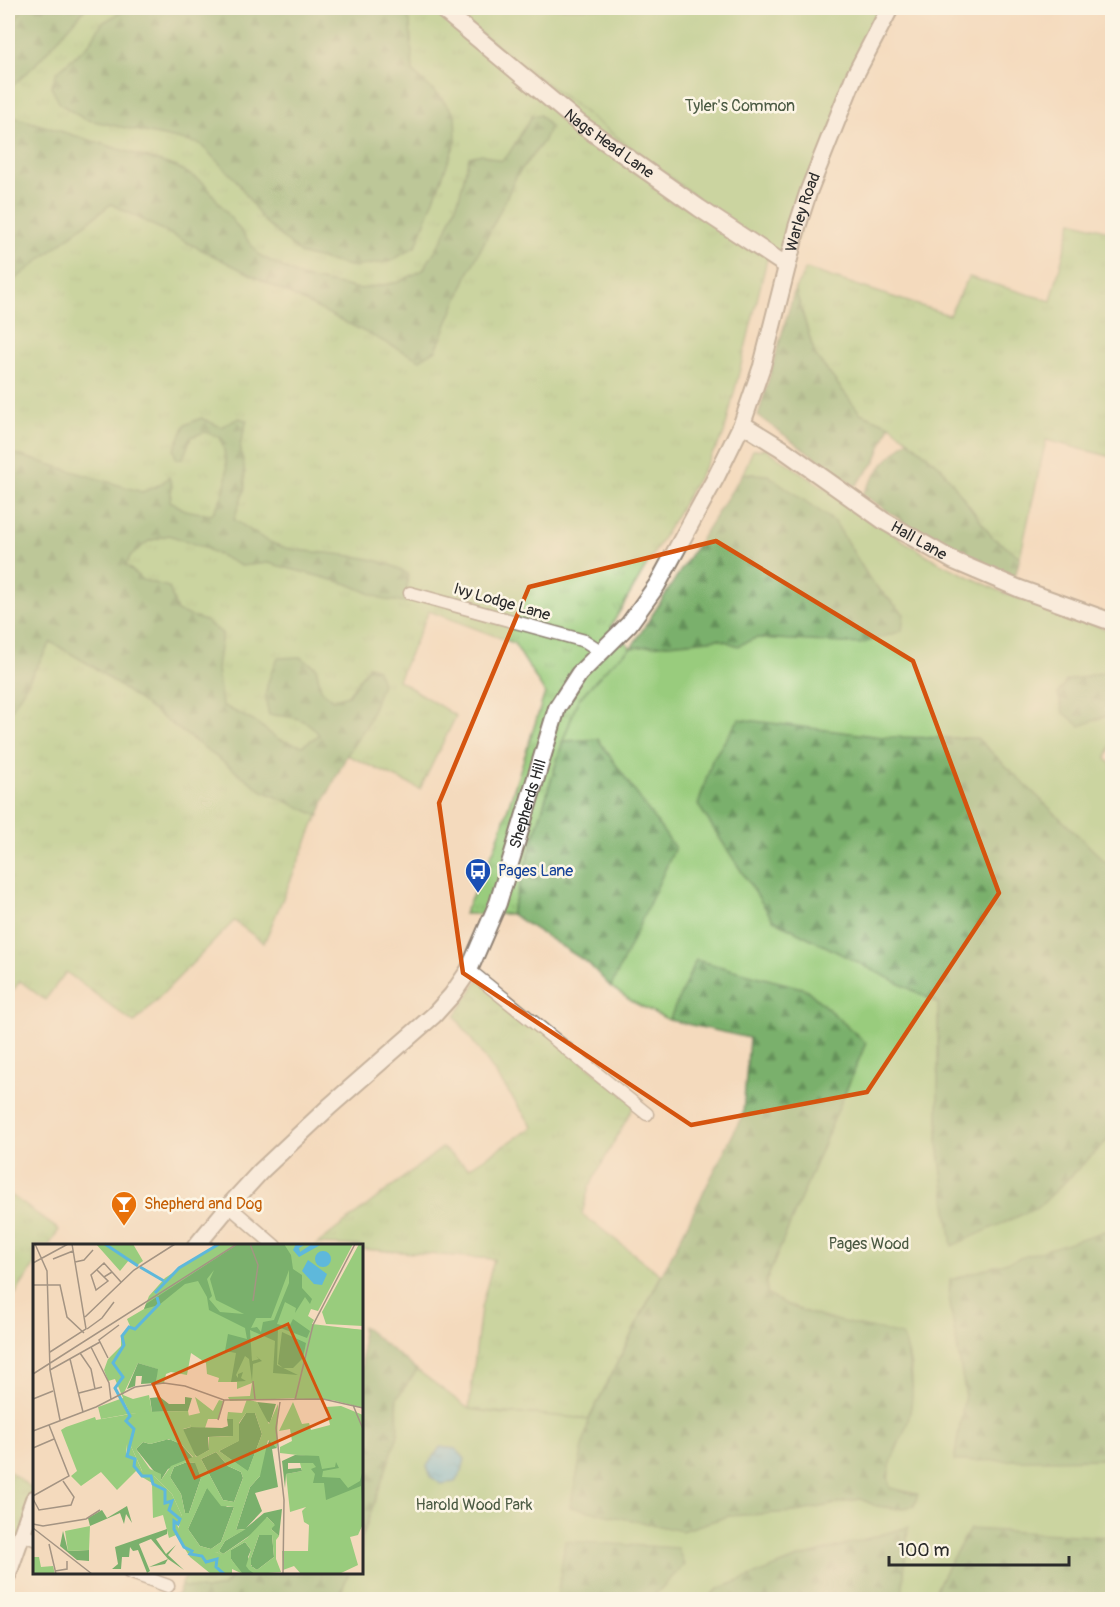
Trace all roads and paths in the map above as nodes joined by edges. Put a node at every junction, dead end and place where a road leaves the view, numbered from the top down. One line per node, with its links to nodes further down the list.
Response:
1 (441, 8): 3 (street, Nags Head Lane)
2 (890, 8): 3 (street, Warley Road)
3 (787, 266): 4 (street, Warley Road)
4 (742, 424): 6 (street, Hall Lane); 7 (street, Shepherds Hill)
5 (410, 593): 7 (street, Ivy Lodge Lane)
6 (1113, 622)
7 (602, 652): 8 (street, Shepherds Hill)
8 (469, 970): 9 (street); 10 (street, Shepherds Hill)
9 (647, 1114)
10 (229, 1206): 11 (street, Shepherds Hill); 12 (street)
11 (197, 1244)
12 (274, 1244)
13 (33, 1505): 14 (street)
14 (28, 1536): 16 (street)
15 (135, 1574): 17 (street)
16 (8, 1575)
17 (168, 1586)

